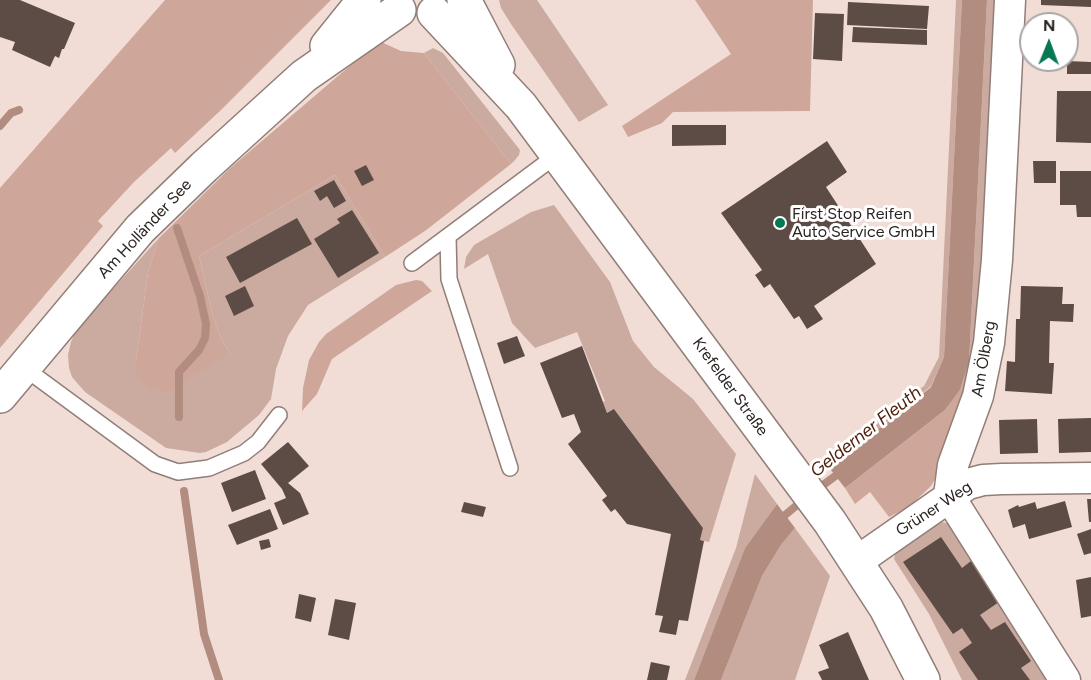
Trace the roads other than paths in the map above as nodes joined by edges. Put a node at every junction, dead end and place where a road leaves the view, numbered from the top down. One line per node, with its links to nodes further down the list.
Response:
1 (364, 0): 6 (main road, Am Holländer See)
2 (464, 0): 7 (main road, Krefelder Straße)
3 (1010, 0): 16 (street, Am Ölberg)
4 (392, 5): 5 (main road); 6 (main road, Am Holländer See)
5 (444, 6): 7 (main road, Krefelder Straße)
6 (304, 76): 11 (main road, Am Holländer See)
7 (521, 106): 8 (main road, Krefelder Straße)
8 (558, 154): 9 (lane); 17 (main road, Krefelder Straße)
9 (448, 237): 10 (lane); 14 (lane)
10 (412, 263)
11 (23, 367): 12 (main road, Am Holländer See); 13 (lane)
12 (0, 396)
13 (279, 415)
14 (510, 468)
15 (1091, 478): 16 (street, Grüner Weg)
16 (949, 496): 17 (street, Grüner Weg); 19 (street)
17 (856, 562): 18 (main road, Krefelder Straße)
18 (923, 680)
19 (1065, 680)

